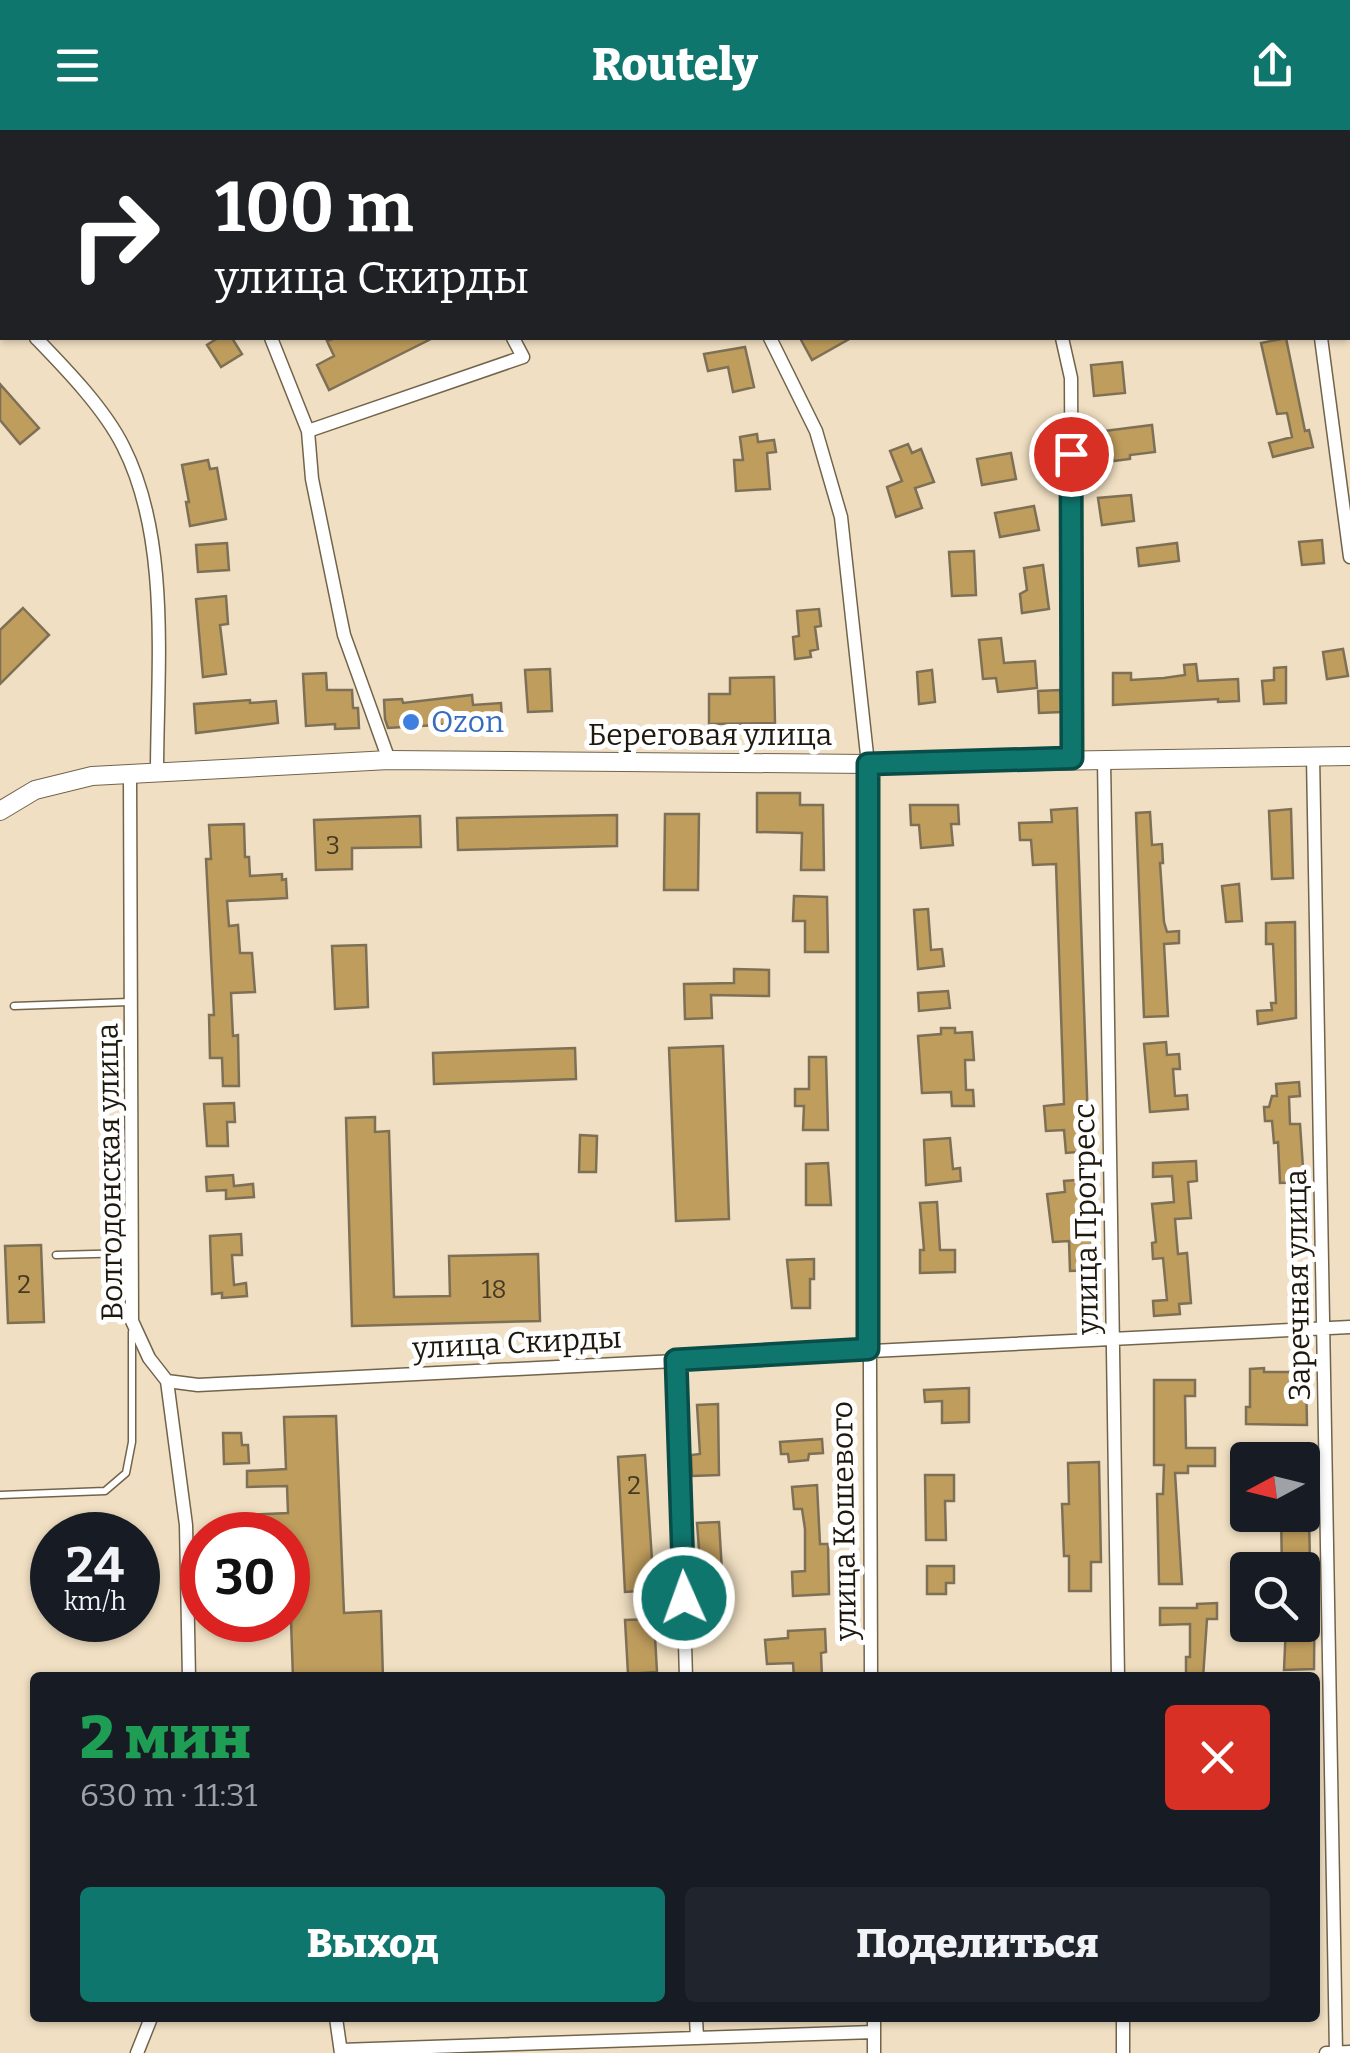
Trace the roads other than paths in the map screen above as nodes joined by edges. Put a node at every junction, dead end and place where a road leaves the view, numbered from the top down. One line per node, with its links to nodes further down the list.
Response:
1 (38, 340): 15 (street)
2 (271, 340): 7 (street)
3 (514, 340): 7 (street)
4 (771, 340): 14 (street, улица Кошевого)
5 (1062, 340): 11 (street)
6 (1321, 340): 8 (street)
7 (308, 432): 13 (street)
8 (1350, 557)
9 (1313, 756): 10 (main road, Береговая улица); 12 (main road, Береговая улица); 24 (street, Заречная улица)
10 (1350, 756)
11 (1072, 758): 12 (main road, Береговая улица); 14 (main road, Береговая улица)
12 (1104, 759): 25 (street, улица Прогресс)
13 (389, 760): 14 (main road, Береговая улица); 15 (main road, Береговая улица)
14 (868, 764): 26 (street, улица Кошевого)
15 (157, 774): 16 (main road, Береговая улица)
16 (130, 776): 17 (main road, Береговая улица); 18 (street, Волгодонская улица)
17 (0, 811)
18 (131, 1002): 19 (lane); 20 (street, Волгодонская улица)
19 (14, 1006)
20 (132, 1253): 21 (lane); 22 (street, Волгодонская улица)
21 (56, 1255)
22 (132, 1320): 28 (street, Волгодонская улица); 29 (lane)
23 (1350, 1327): 24 (street, улица Скирды)
24 (1324, 1328): 25 (street, улица Скирды); 47 (street, Заречная улица)
25 (1113, 1338): 26 (street, улица Скирды); 33 (street, улица Прогресс)
26 (868, 1349): 27 (street, улица Скирды); 32 (street, улица Кошевого)
27 (676, 1360): 28 (street, улица Скирды); 31 (street)
28 (167, 1381): 30 (street, Волгодонская улица)
29 (0, 1495)
30 (190, 1672)
31 (686, 1672)
32 (871, 1672)
33 (1118, 1672)
34 (150, 2022): 43 (street)
35 (337, 2022): 41 (street)
36 (696, 2022): 39 (street)
37 (1123, 2022): 45 (street)
38 (874, 2025): 39 (street); 44 (street)
39 (697, 2038): 40 (street)
40 (674, 2046): 41 (street)
41 (341, 2052)
42 (1350, 2052): 47 (street)
43 (138, 2053)
44 (874, 2053)
45 (1123, 2053)
46 (1326, 2053): 47 (street)
47 (1336, 2053)

